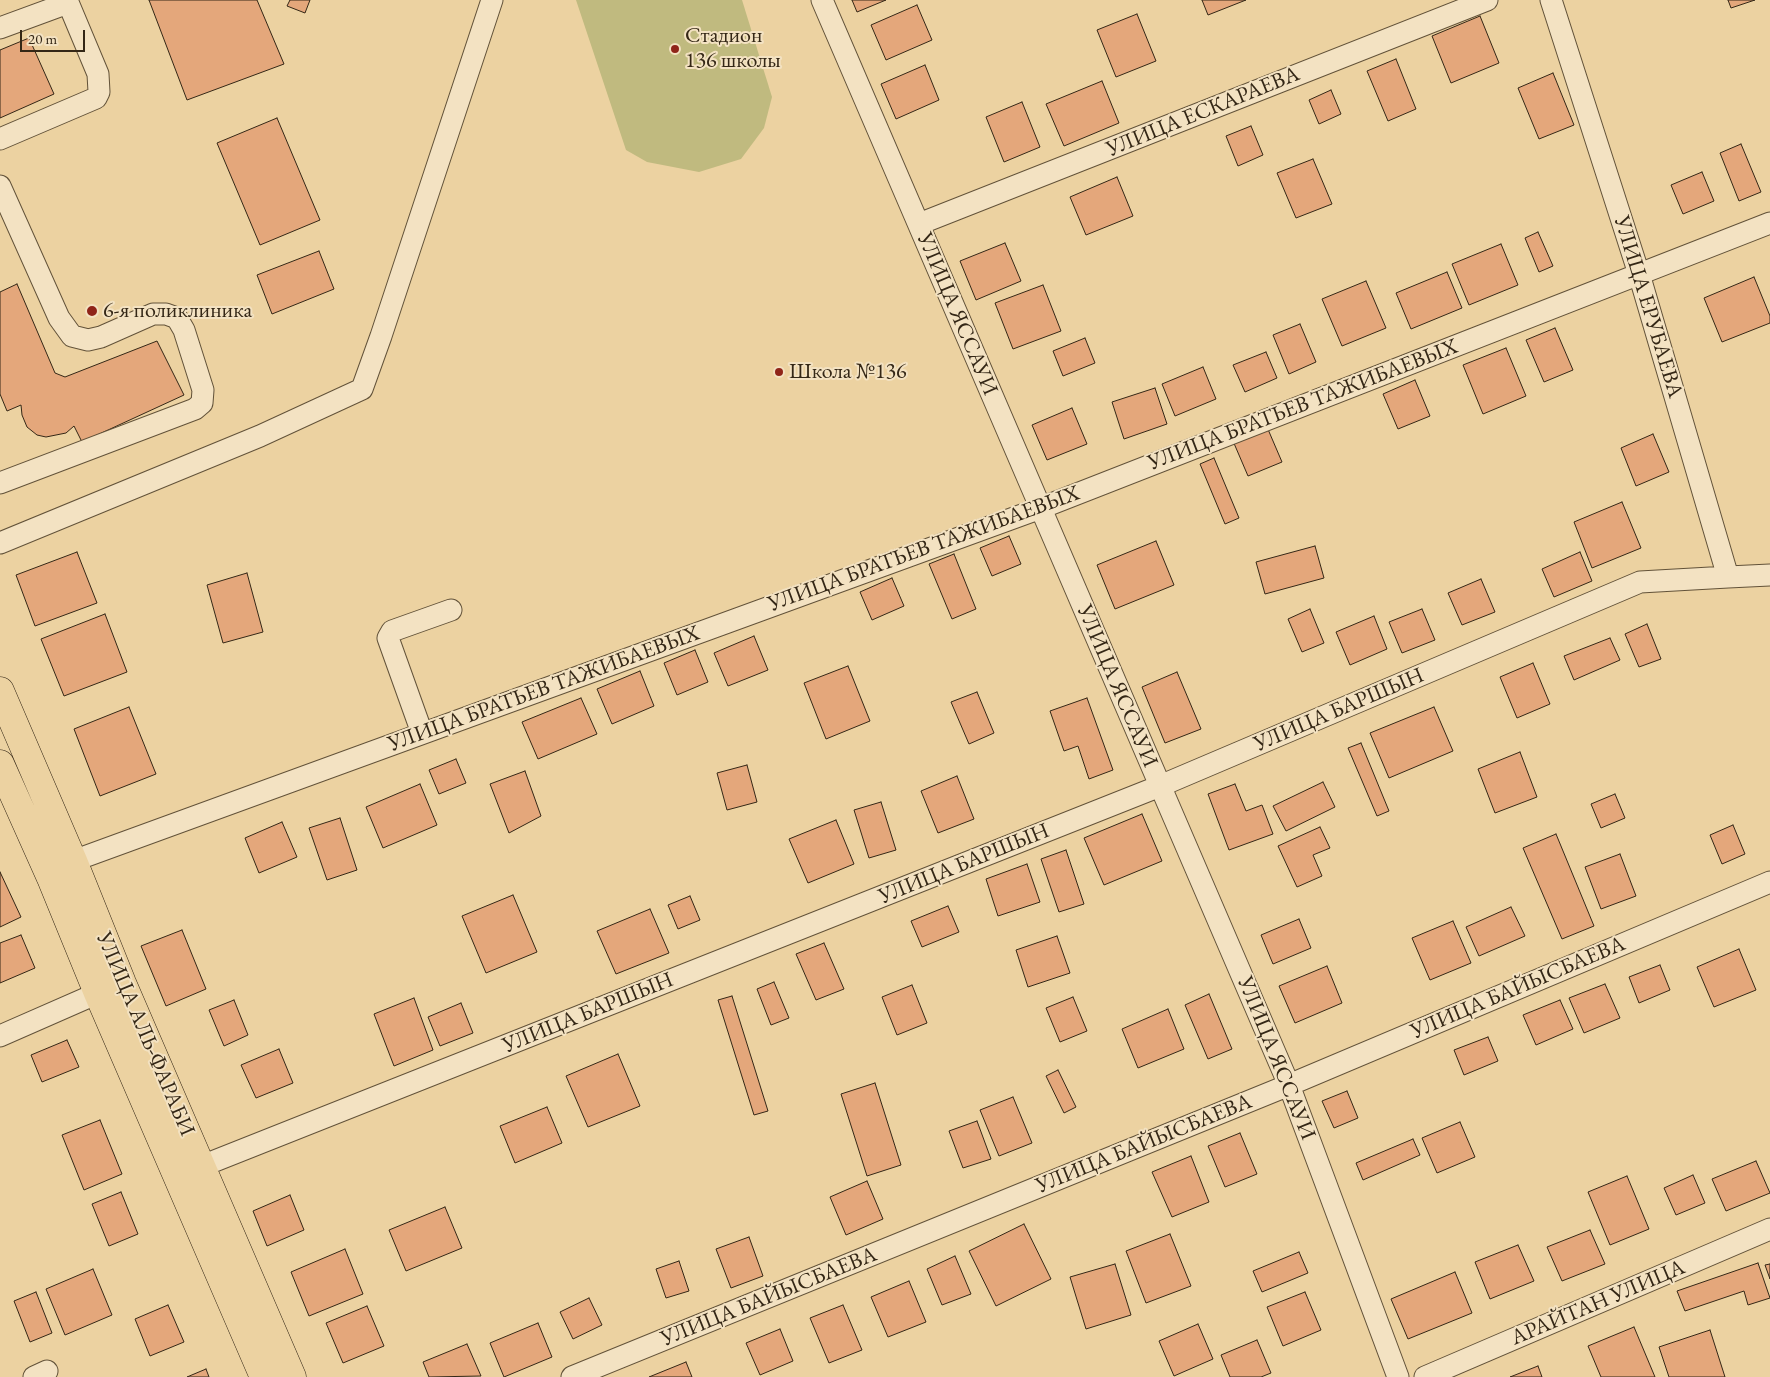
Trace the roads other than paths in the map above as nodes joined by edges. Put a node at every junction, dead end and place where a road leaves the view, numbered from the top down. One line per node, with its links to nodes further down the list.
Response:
1 (492, 0): 14 (street)
2 (822, 0): 9 (street, УЛИЦА ЯССАУИ)
3 (1487, 0): 9 (street, УЛИЦА ЕСКАРАЕВА)
4 (1551, 0): 11 (street, УЛИЦА ЕРУБАЕВА)
5 (67, 2): 6 (street); 7 (street)
6 (0, 28)
7 (0, 139)
8 (0, 186): 12 (street)
9 (918, 224): 13 (street, УЛИЦА ЯССАУИ)
10 (1770, 224): 11 (street, УЛИЦА БРАТЬЕВ ТАЖИБАЕВЫХ)
11 (1639, 274): 13 (street, УЛИЦА БРАТЬЕВ ТАЖИБАЕВЫХ); 16 (street, УЛИЦА ЕРУБАЕВА)
12 (0, 483)
13 (1041, 508): 19 (street, УЛИЦА БРАТЬЕВ ТАЖИБАЕВЫХ); 21 (street, УЛИЦА ЯССАУИ)
14 (0, 543)
15 (1769, 576): 16 (street)
16 (1728, 577): 21 (street, УЛИЦА БАРШЫН)
17 (451, 610): 19 (street)
18 (0, 691): 22 (main road, УЛИЦА АЛЬ-ФАРАБИ)
19 (422, 733): 22 (street, УЛИЦА БРАТЬЕВ ТАЖИБАЕВЫХ)
20 (0, 764): 24 (main road, УЛИЦА АЛЬ-ФАРАБИ)
21 (1160, 786): 26 (street, УЛИЦА ЯССАУИ); 27 (street, УЛИЦА БАРШЫН)
22 (73, 861): 27 (main road, УЛИЦА АЛЬ-ФАРАБИ)
23 (1770, 882): 26 (street, УЛИЦА БАЙЫСБАЕВА)
24 (98, 993): 25 (street); 29 (main road, УЛИЦА АЛЬ-ФАРАБИ)
25 (0, 1036)
26 (1289, 1085): 31 (street, УЛИЦА БАЙЫСБАЕВА); 32 (street, УЛИЦА ЯССАУИ)
27 (202, 1166): 30 (main road, УЛИЦА АЛЬ-ФАРАБИ)
28 (1770, 1229): 33 (street, АРАЙТАН УЛИЦА)
29 (264, 1377)
30 (292, 1377)
31 (572, 1377)
32 (1398, 1377)
33 (1425, 1377)

